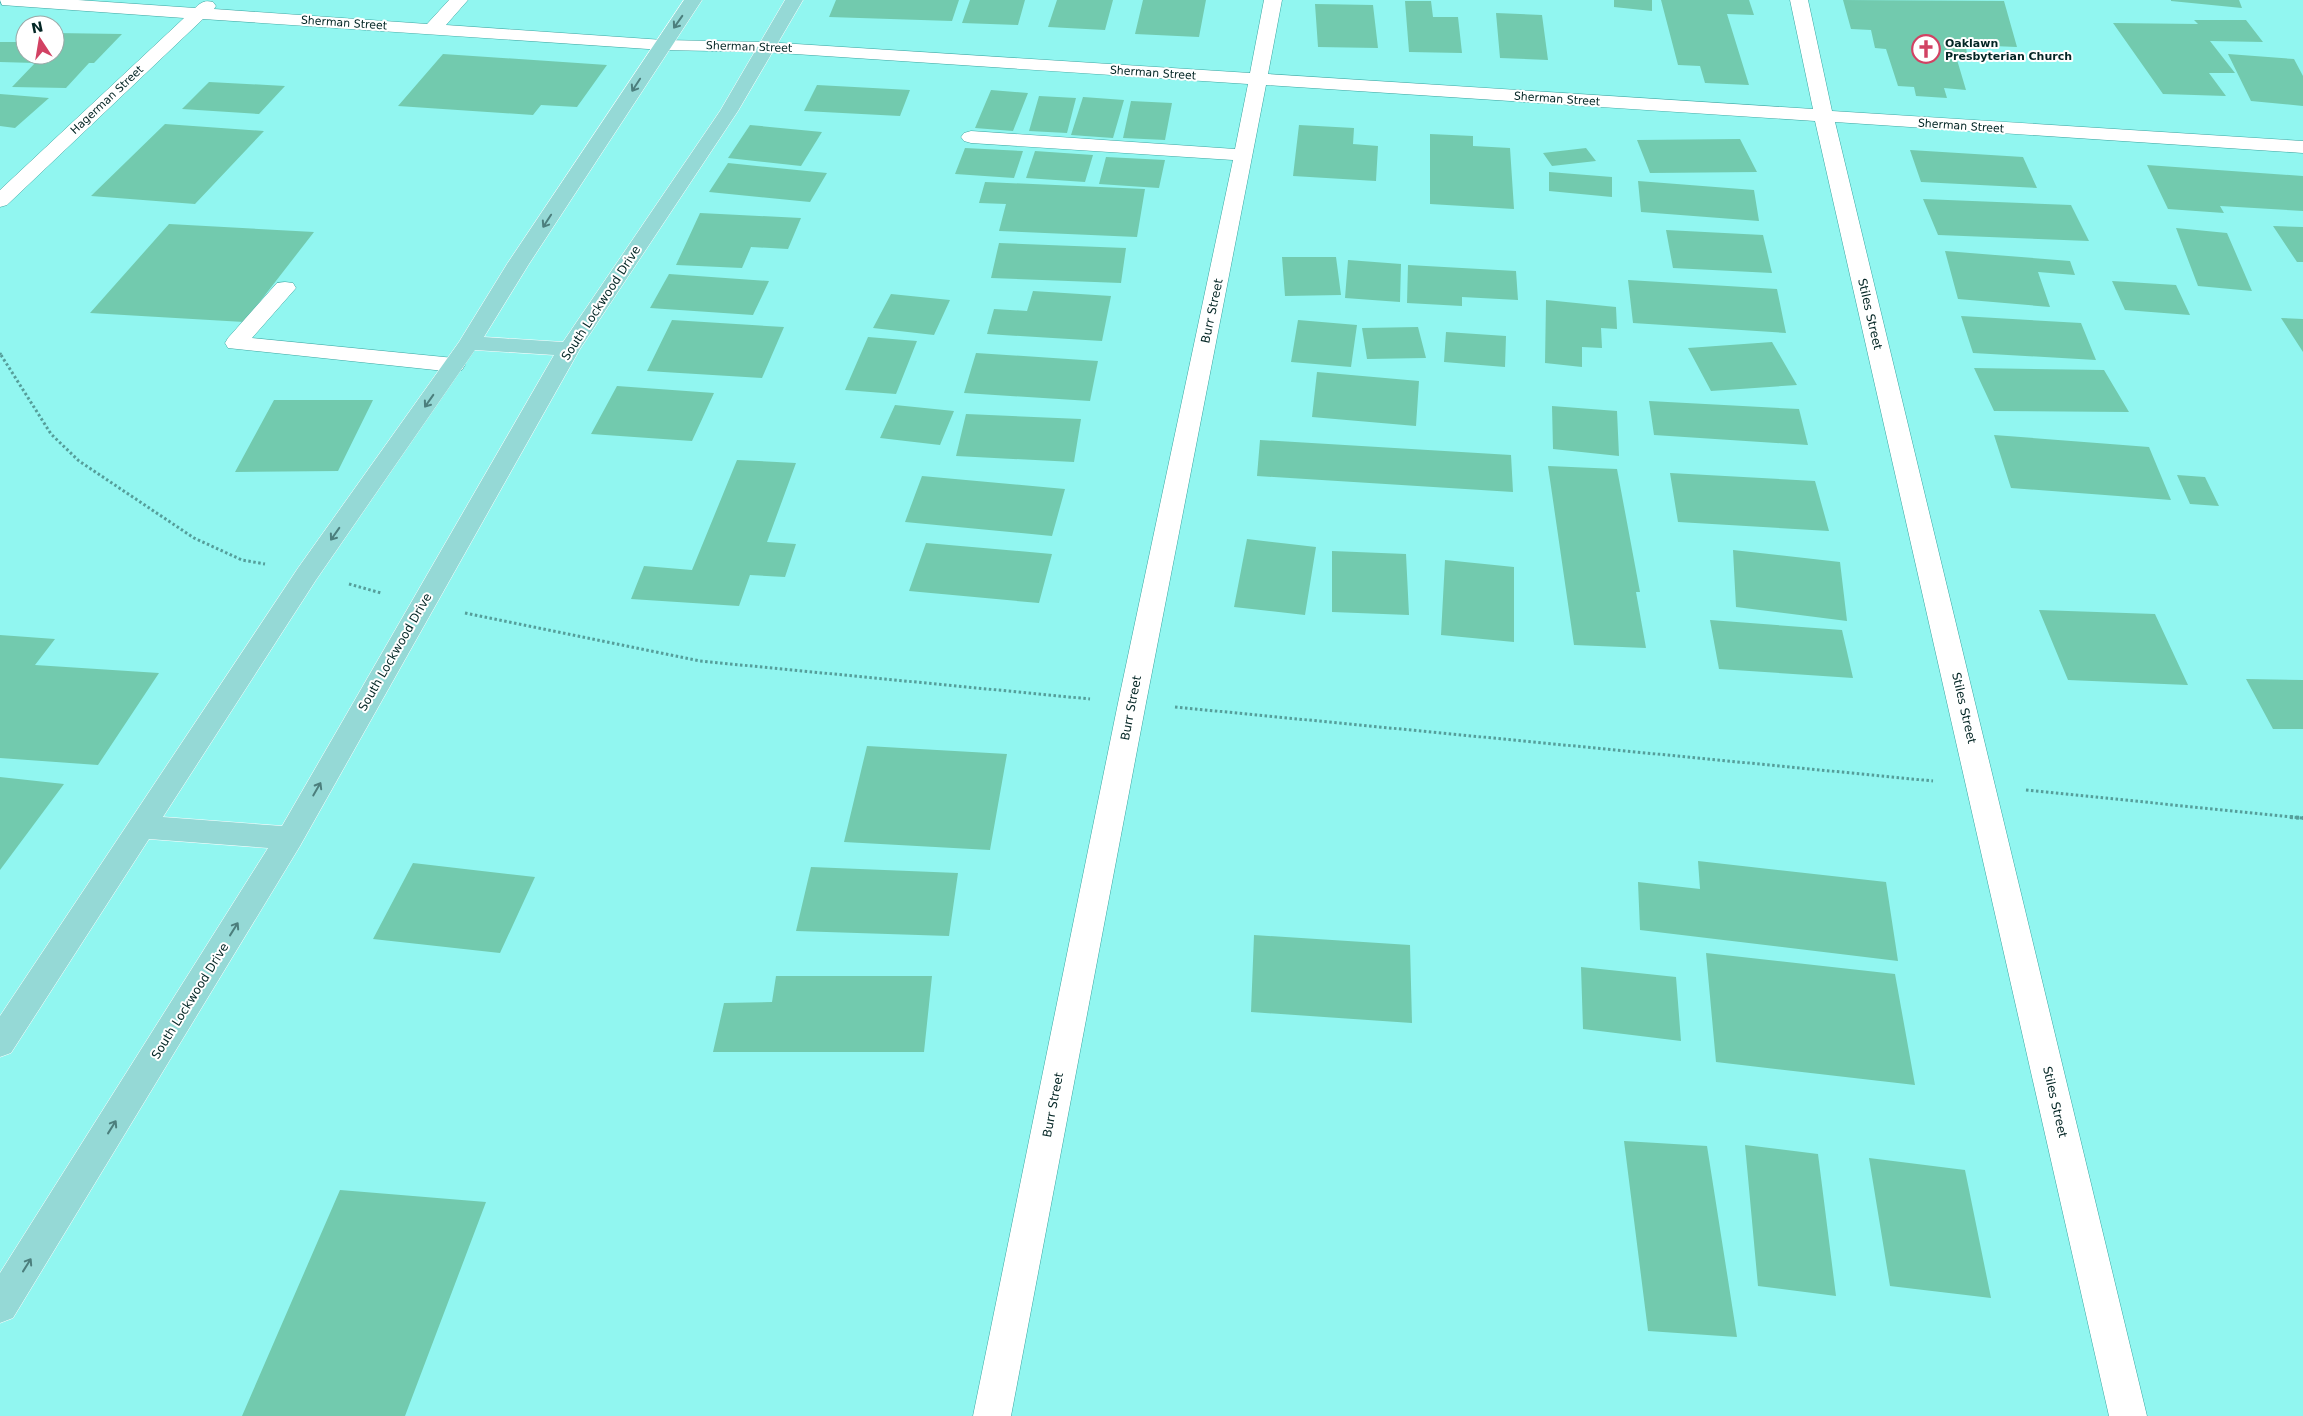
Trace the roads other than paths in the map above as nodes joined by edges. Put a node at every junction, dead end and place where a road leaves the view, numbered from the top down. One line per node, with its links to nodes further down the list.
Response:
1 (2, 0): 8 (street, Sherman Street)
2 (214, 0): 8 (street, Hagerman Street)
3 (459, 0): 9 (street)
4 (693, 0): 10 (main road, one-way to 10)
5 (794, 0): 11 (main road, South Lockwood Drive)
6 (1273, 0): 12 (street, Burr Street)
7 (1799, 0): 13 (street, Stiles Street)
8 (200, 13): 9 (street, Sherman Street); 17 (street, Hagerman Street)
9 (432, 29): 10 (street, Sherman Street)
10 (663, 44): 11 (street, Sherman Street); 19 (main road, one-way to 19)
11 (765, 47): 12 (street, Sherman Street); 20 (main road, South Lockwood Drive)
12 (1259, 80): 13 (street, Sherman Street); 16 (street, Burr Street)
13 (1824, 117): 15 (street, Sherman Street); 27 (street, Stiles Street)
14 (971, 137): 16 (street)
15 (2303, 147)
16 (1244, 155): 26 (street, Burr Street)
17 (0, 201)
18 (285, 288): 21 (street)
19 (469, 344): 20 (main road); 21 (main road)
20 (569, 349): 23 (main road, South Lockwood Drive, one-way to 20)
21 (454, 366): 22 (main road, one-way to 22)
22 (141, 827): 23 (main road); 24 (main road)
23 (290, 838): 25 (main road, South Lockwood Drive, one-way to 23)
24 (0, 1043)
25 (0, 1306)
26 (992, 1416)
27 (2128, 1416)

